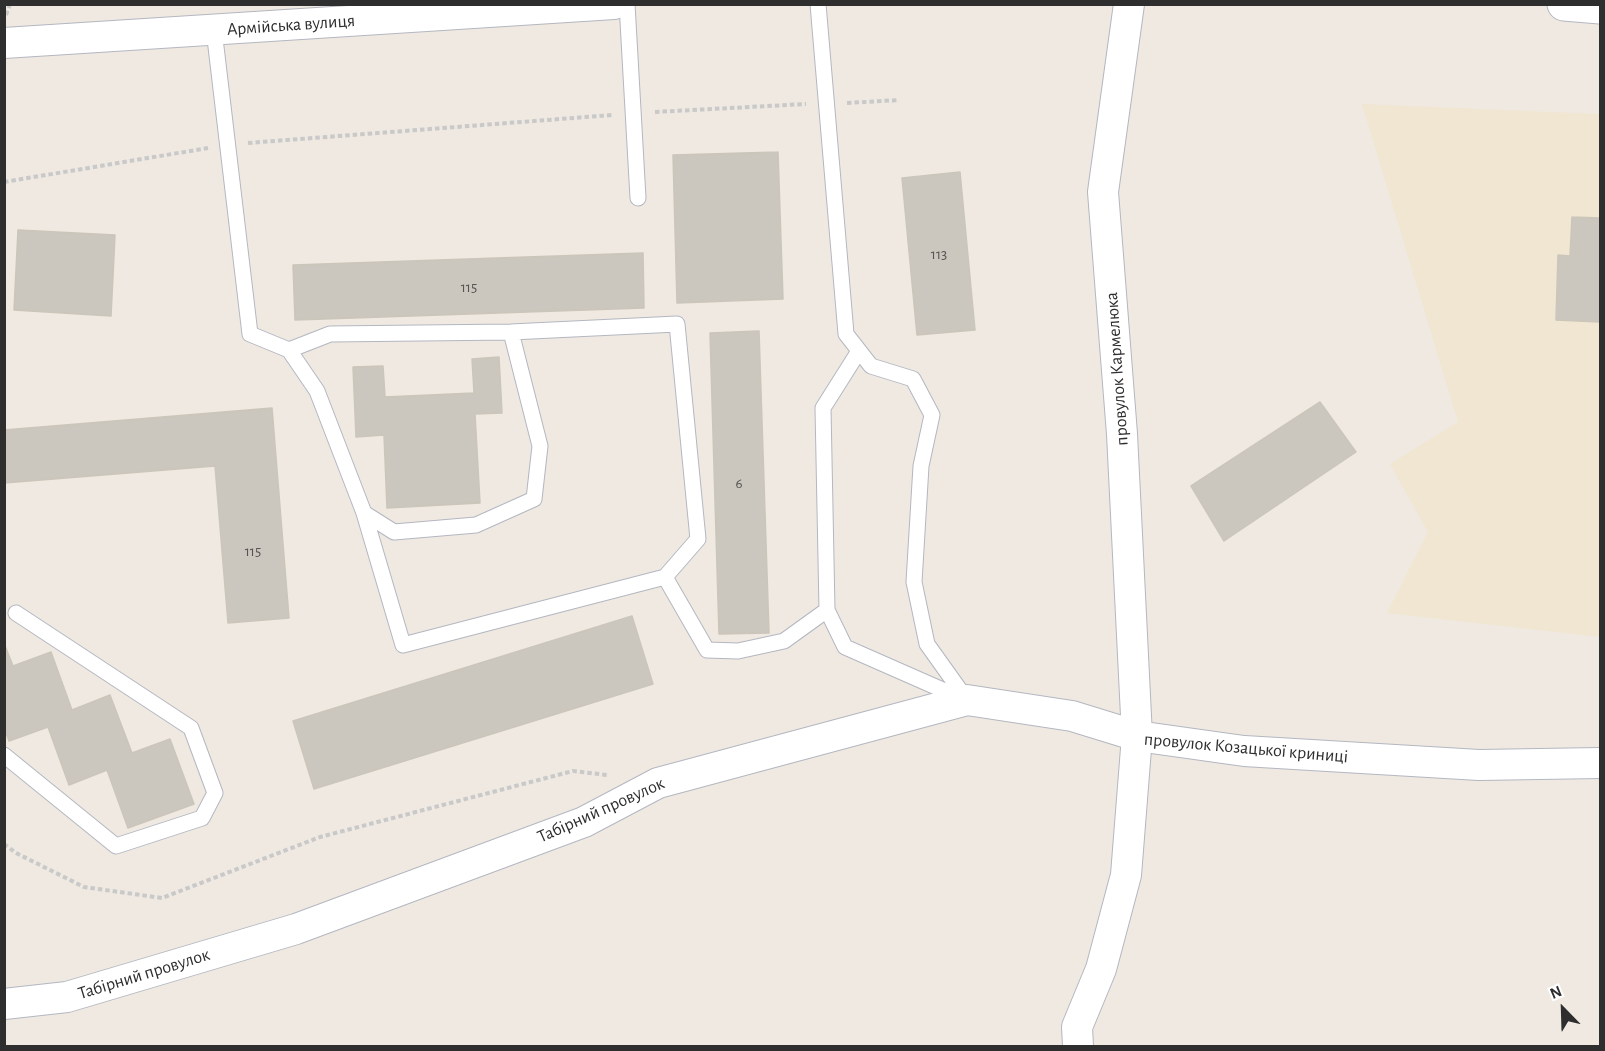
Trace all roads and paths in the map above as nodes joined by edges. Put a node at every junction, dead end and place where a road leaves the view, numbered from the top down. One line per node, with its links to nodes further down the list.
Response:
1 (614, 4): 6 (street, Армійська вулиця)
2 (627, 4): 12 (lane)
3 (818, 4): 11 (lane)
4 (1129, 4): 24 (street, провулок Кармелюка)
5 (1564, 4): 7 (street)
6 (543, 7): 8 (street, Армійська вулиця)
7 (1600, 7)
8 (214, 30): 9 (street, Армійська вулиця); 13 (lane)
9 (4, 43)
10 (899, 100): 11 (path)
11 (828, 103): 12 (path); 18 (lane)
12 (633, 113): 13 (path); 15 (lane)
13 (228, 145): 14 (path); 17 (lane)
14 (4, 182)
15 (638, 198)
16 (511, 332): 17 (lane); 19 (lane); 20 (lane)
17 (289, 350): 19 (lane)
18 (859, 351): 21 (lane); 23 (lane)
19 (364, 513): 20 (lane)
20 (665, 577): 21 (lane)
21 (827, 610): 23 (lane)
22 (16, 613): 25 (lane)
23 (967, 700): 24 (street, Табірний провулок); 27 (street, Табірний провулок)
24 (1137, 736): 26 (street, провулок Козацької криниці); 30 (street, провулок Козацької криниці)
25 (4, 755)
26 (1600, 763)
27 (658, 783): 28 (path); 29 (street, Табірний провулок)
28 (4, 844)
29 (4, 1004)
30 (1078, 1047)

